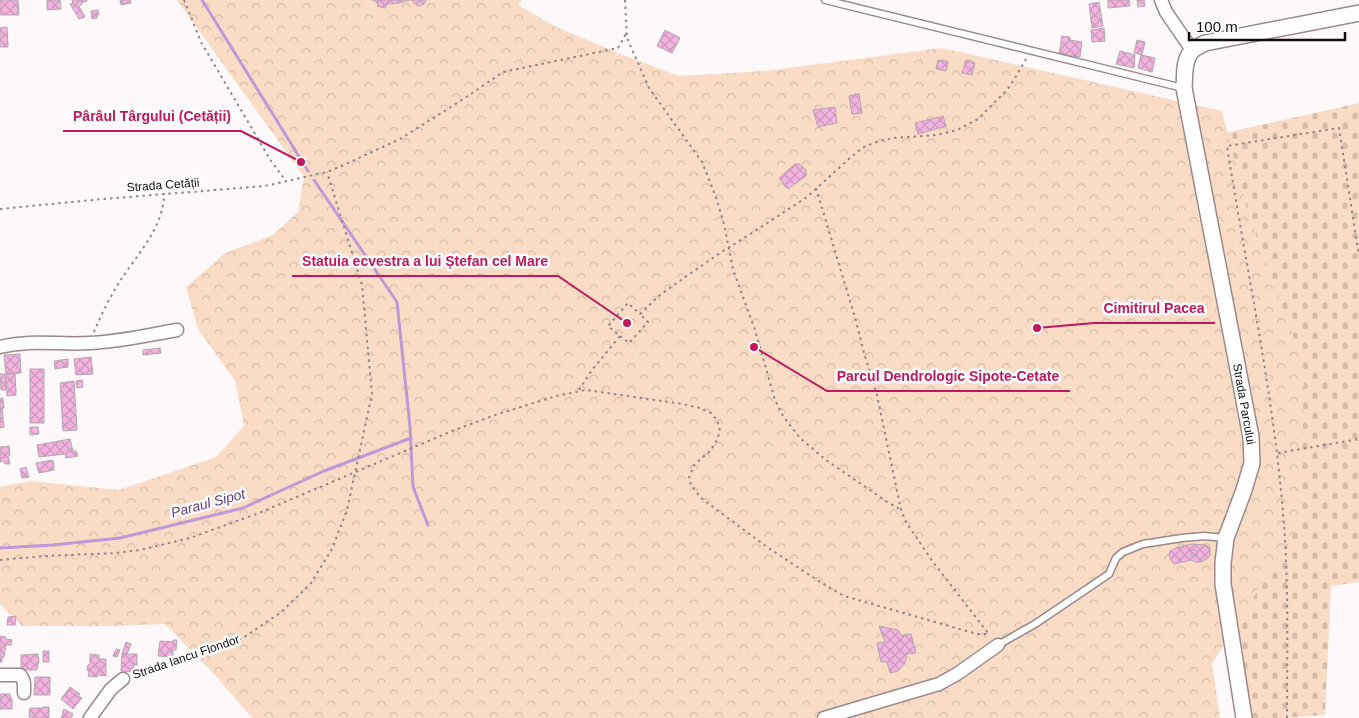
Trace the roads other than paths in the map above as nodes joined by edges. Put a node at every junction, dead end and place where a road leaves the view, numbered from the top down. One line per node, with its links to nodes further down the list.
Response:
1 (825, 0): 5 (lane)
2 (1161, 0): 4 (street)
3 (1359, 13): 4 (street)
4 (1192, 50): 5 (street, Strada Parcului)
5 (1184, 88): 8 (street, Strada Parcului)
6 (177, 330): 7 (street)
7 (0, 347)
8 (1226, 538): 9 (lane); 15 (street, Strada Parcului)
9 (998, 645): 14 (street)
10 (0, 675): 12 (street)
11 (123, 679): 13 (street, Strada Iancu Flondor)
12 (24, 693)
13 (90, 718)
14 (824, 718)
15 (1244, 718)

